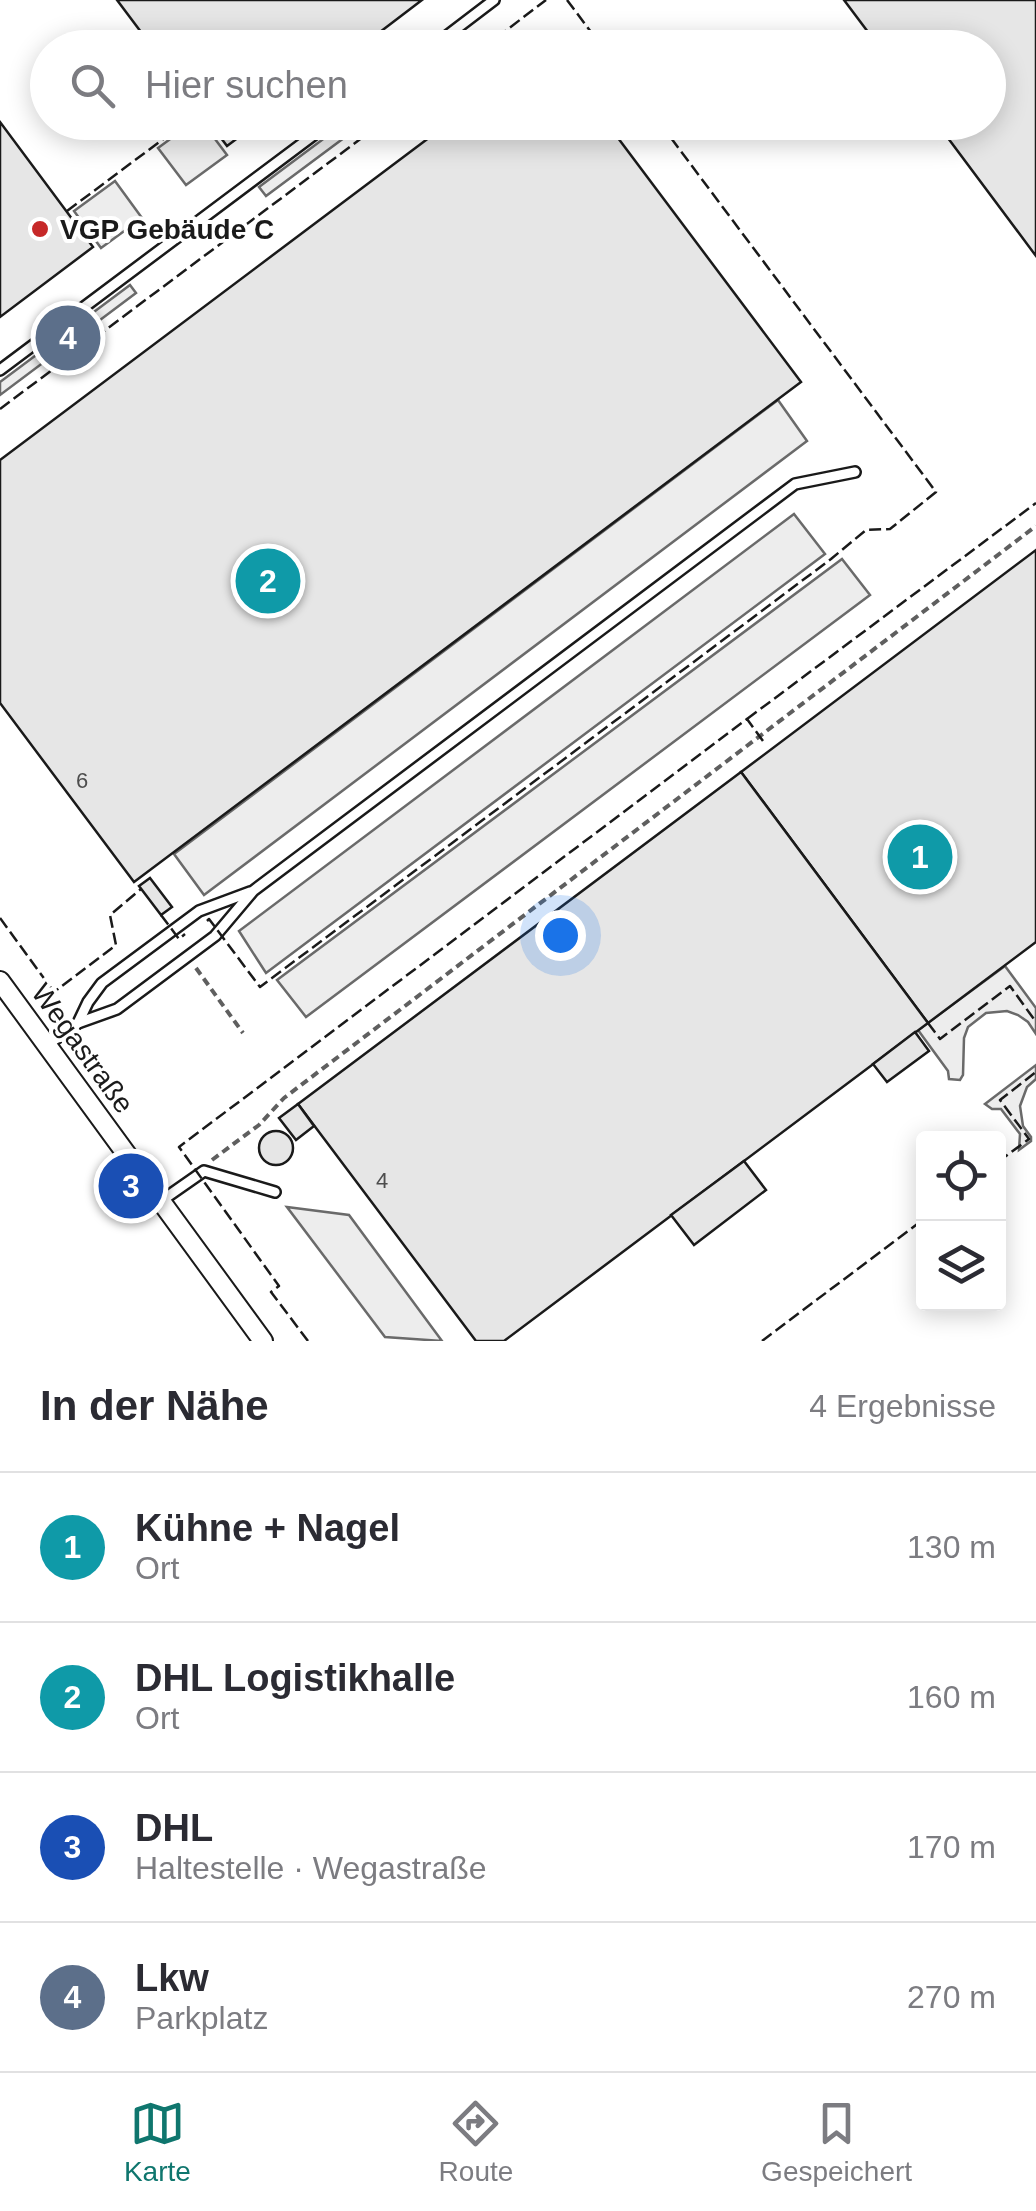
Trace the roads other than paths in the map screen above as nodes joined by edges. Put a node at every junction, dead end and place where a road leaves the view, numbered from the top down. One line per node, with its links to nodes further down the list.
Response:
1 (494, 0): 2 (lane)
2 (454, 30)
3 (306, 140): 4 (lane)
4 (0, 370)
5 (855, 472): 6 (lane)
6 (253, 892): 8 (lane); 8 (lane)
7 (0, 981): 9 (street, Wegastraße)
8 (78, 1022): 9 (lane)
9 (47, 1045): 11 (street, Wegastraße)
10 (275, 1192): 11 (lane)
11 (161, 1201): 12 (street, Wegastraße)
12 (264, 1341)

